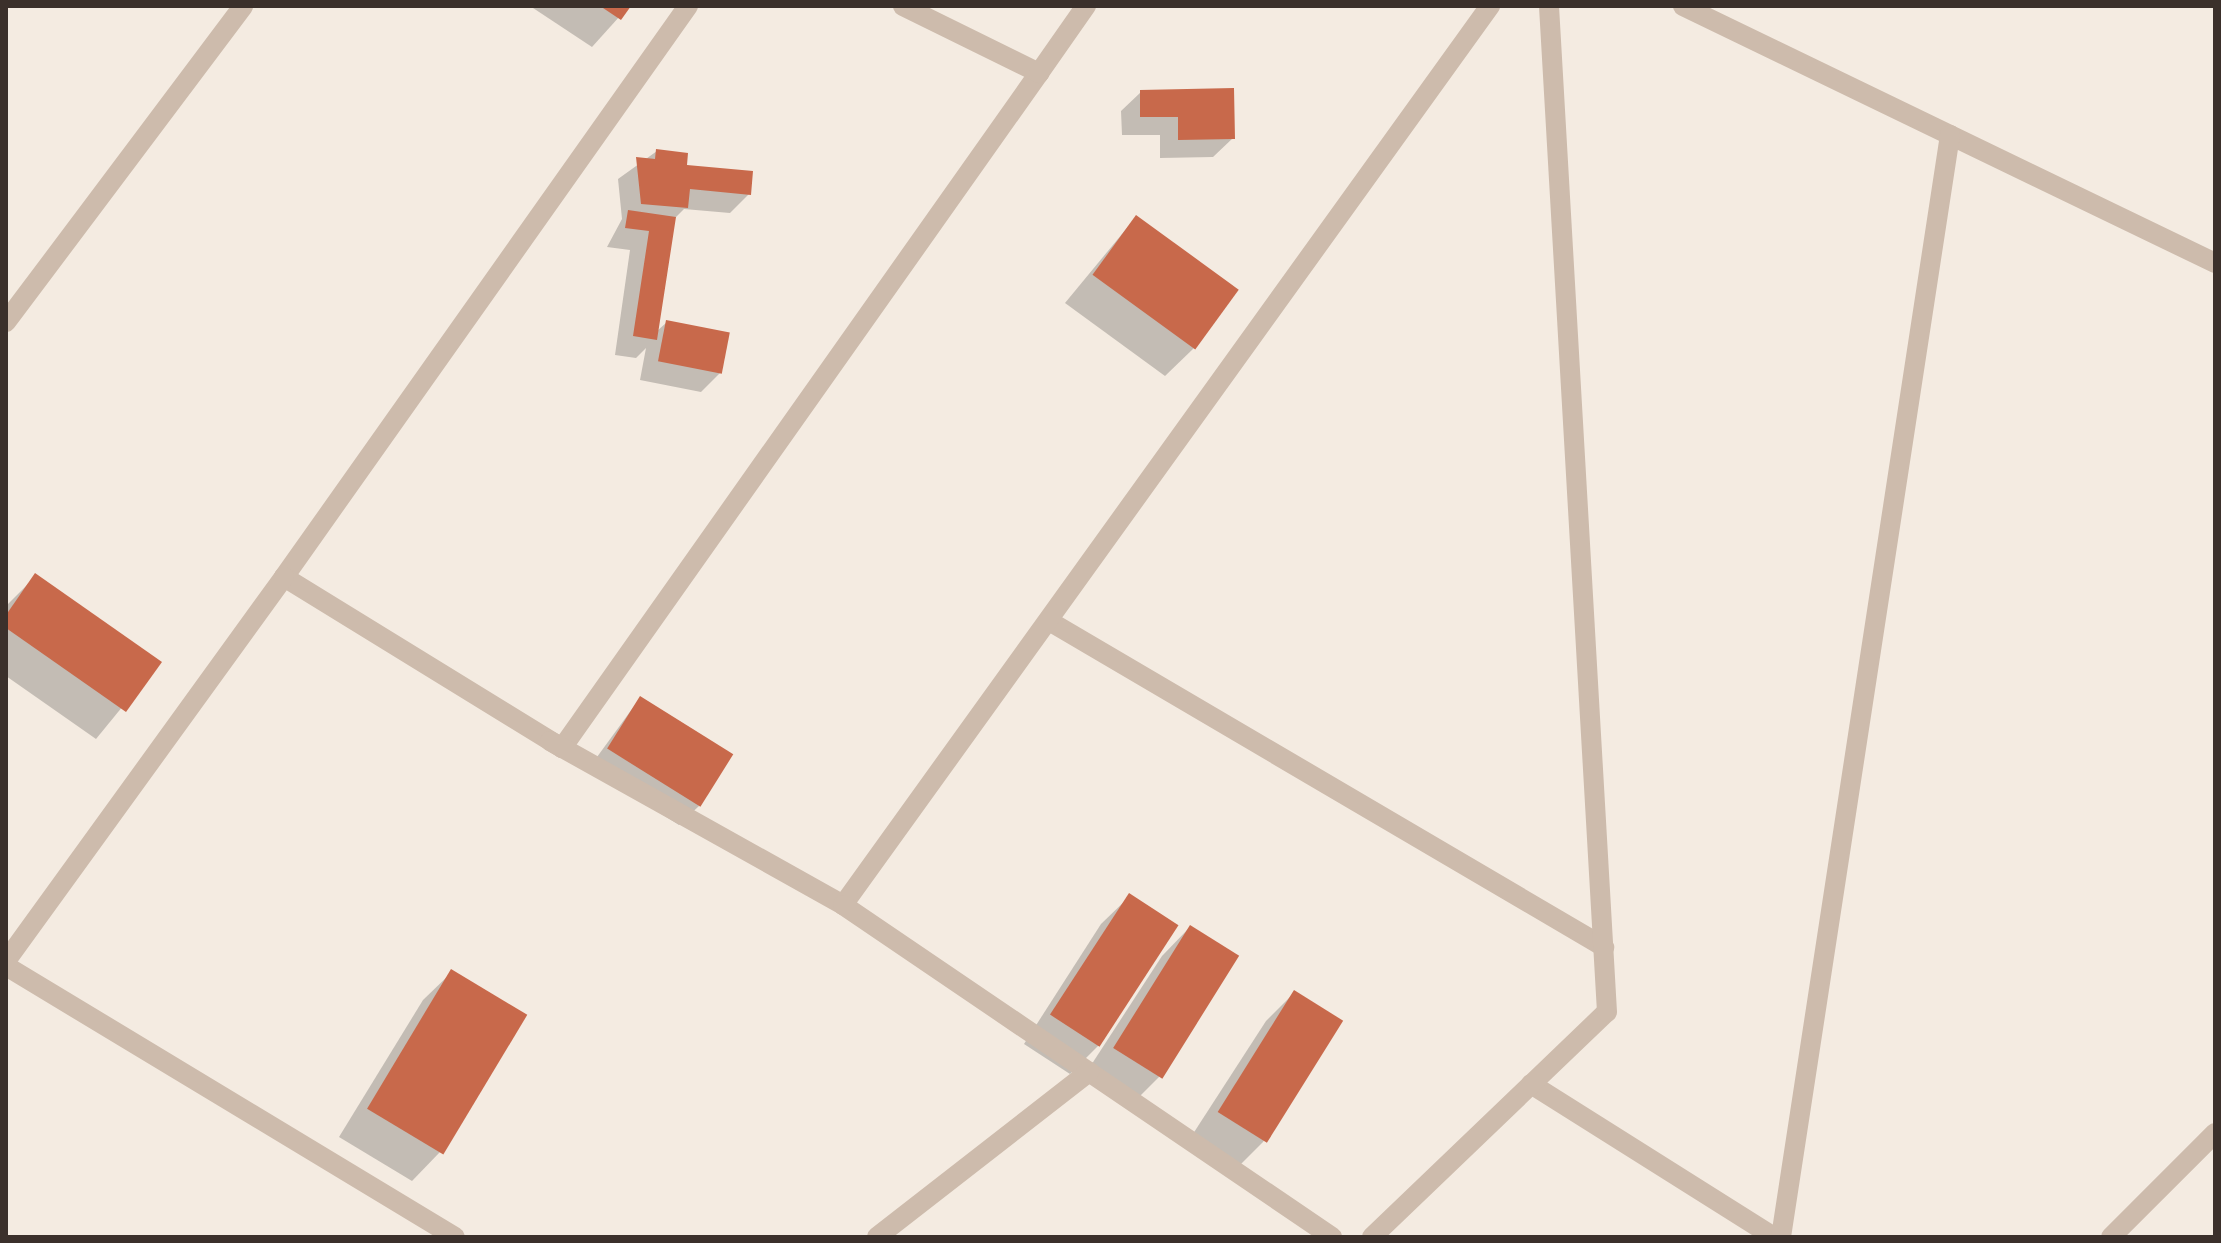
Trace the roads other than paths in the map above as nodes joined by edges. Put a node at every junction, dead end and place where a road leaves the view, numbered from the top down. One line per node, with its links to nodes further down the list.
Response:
1 (243, 6): 11 (street)
2 (688, 6): 12 (street)
3 (903, 6): 8 (street)
4 (1086, 6): 8 (street)
5 (1490, 6): 13 (street)
6 (1549, 6): 16 (street)
7 (1683, 6): 9 (street)
8 (1039, 73): 14 (street)
9 (1950, 135): 10 (street); 26 (street)
10 (2215, 263)
11 (6, 322)
12 (284, 577): 14 (street); 17 (street)
13 (1049, 621): 15 (street); 16 (street)
14 (556, 743): 15 (street)
15 (843, 905): 18 (street)
16 (1604, 947): 19 (street)
17 (6, 964): 21 (street)
18 (1089, 1072): 22 (street); 23 (street)
19 (1531, 1084): 24 (street); 25 (street)
20 (2215, 1133): 27 (street)
21 (455, 1237)
22 (877, 1237)
23 (1332, 1237)
24 (1372, 1237)
25 (1774, 1237)
26 (1781, 1237)
27 (2111, 1237)

